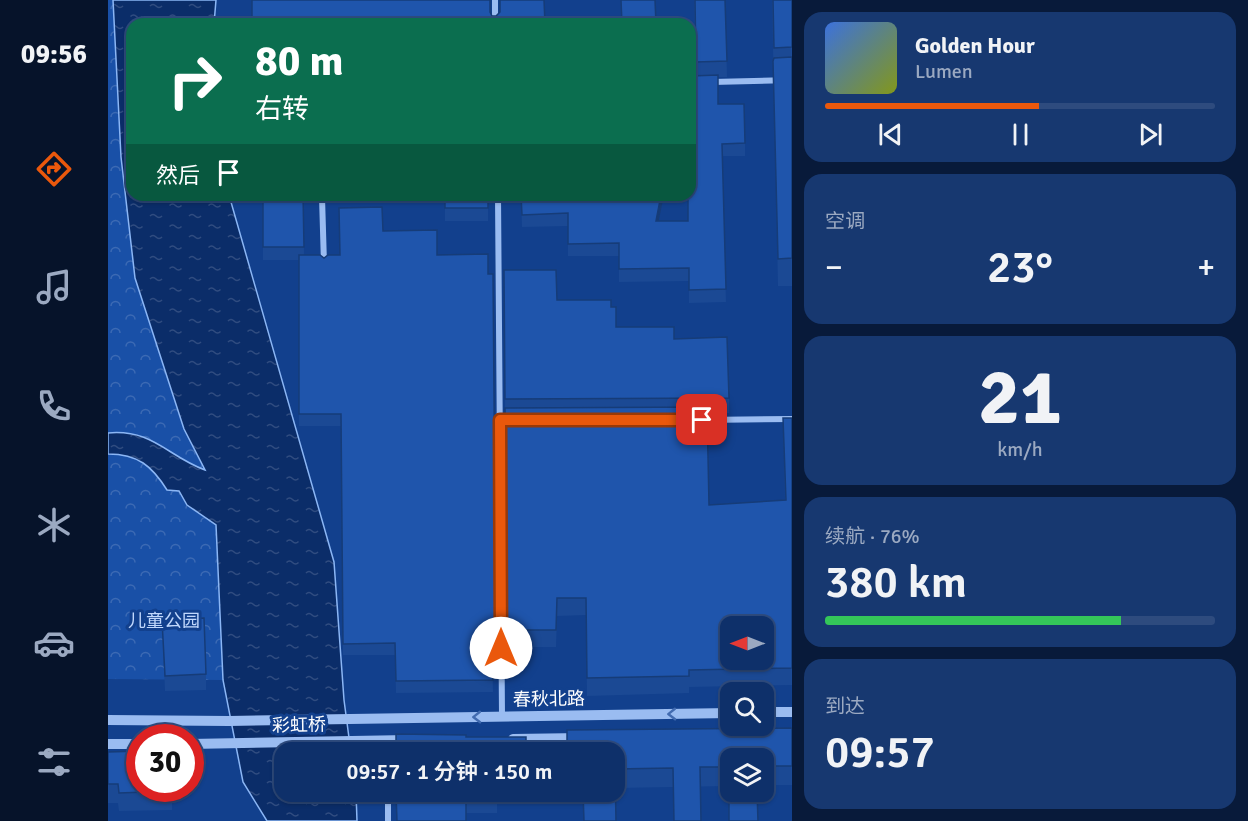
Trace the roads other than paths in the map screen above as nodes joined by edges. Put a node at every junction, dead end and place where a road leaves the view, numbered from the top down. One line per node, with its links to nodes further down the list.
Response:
1 (495, 0): 2 (street)
2 (495, 18)
3 (792, 80): 4 (street)
4 (701, 82)
5 (322, 201): 7 (street)
6 (498, 201): 9 (street)
7 (324, 264)
8 (792, 419): 11 (street)
9 (500, 420): 10 (street); 15 (street)
10 (512, 420)
11 (699, 420)
12 (774, 712): 13 (street)
13 (792, 712)
14 (720, 713): 15 (street, 春秋北路, one-way to 15)
15 (502, 716): 16 (street, 春秋北路, one-way to 16)
16 (368, 719): 17 (street, 彩虹桥)
17 (108, 720)
18 (590, 738): 19 (street)
19 (497, 739)
20 (386, 740): 21 (street, 彩虹桥); 24 (street, 彩虹桥)
21 (420, 740)
22 (108, 744): 23 (street)
23 (126, 744)
24 (204, 744)
25 (387, 802): 26 (street)
26 (388, 821)

